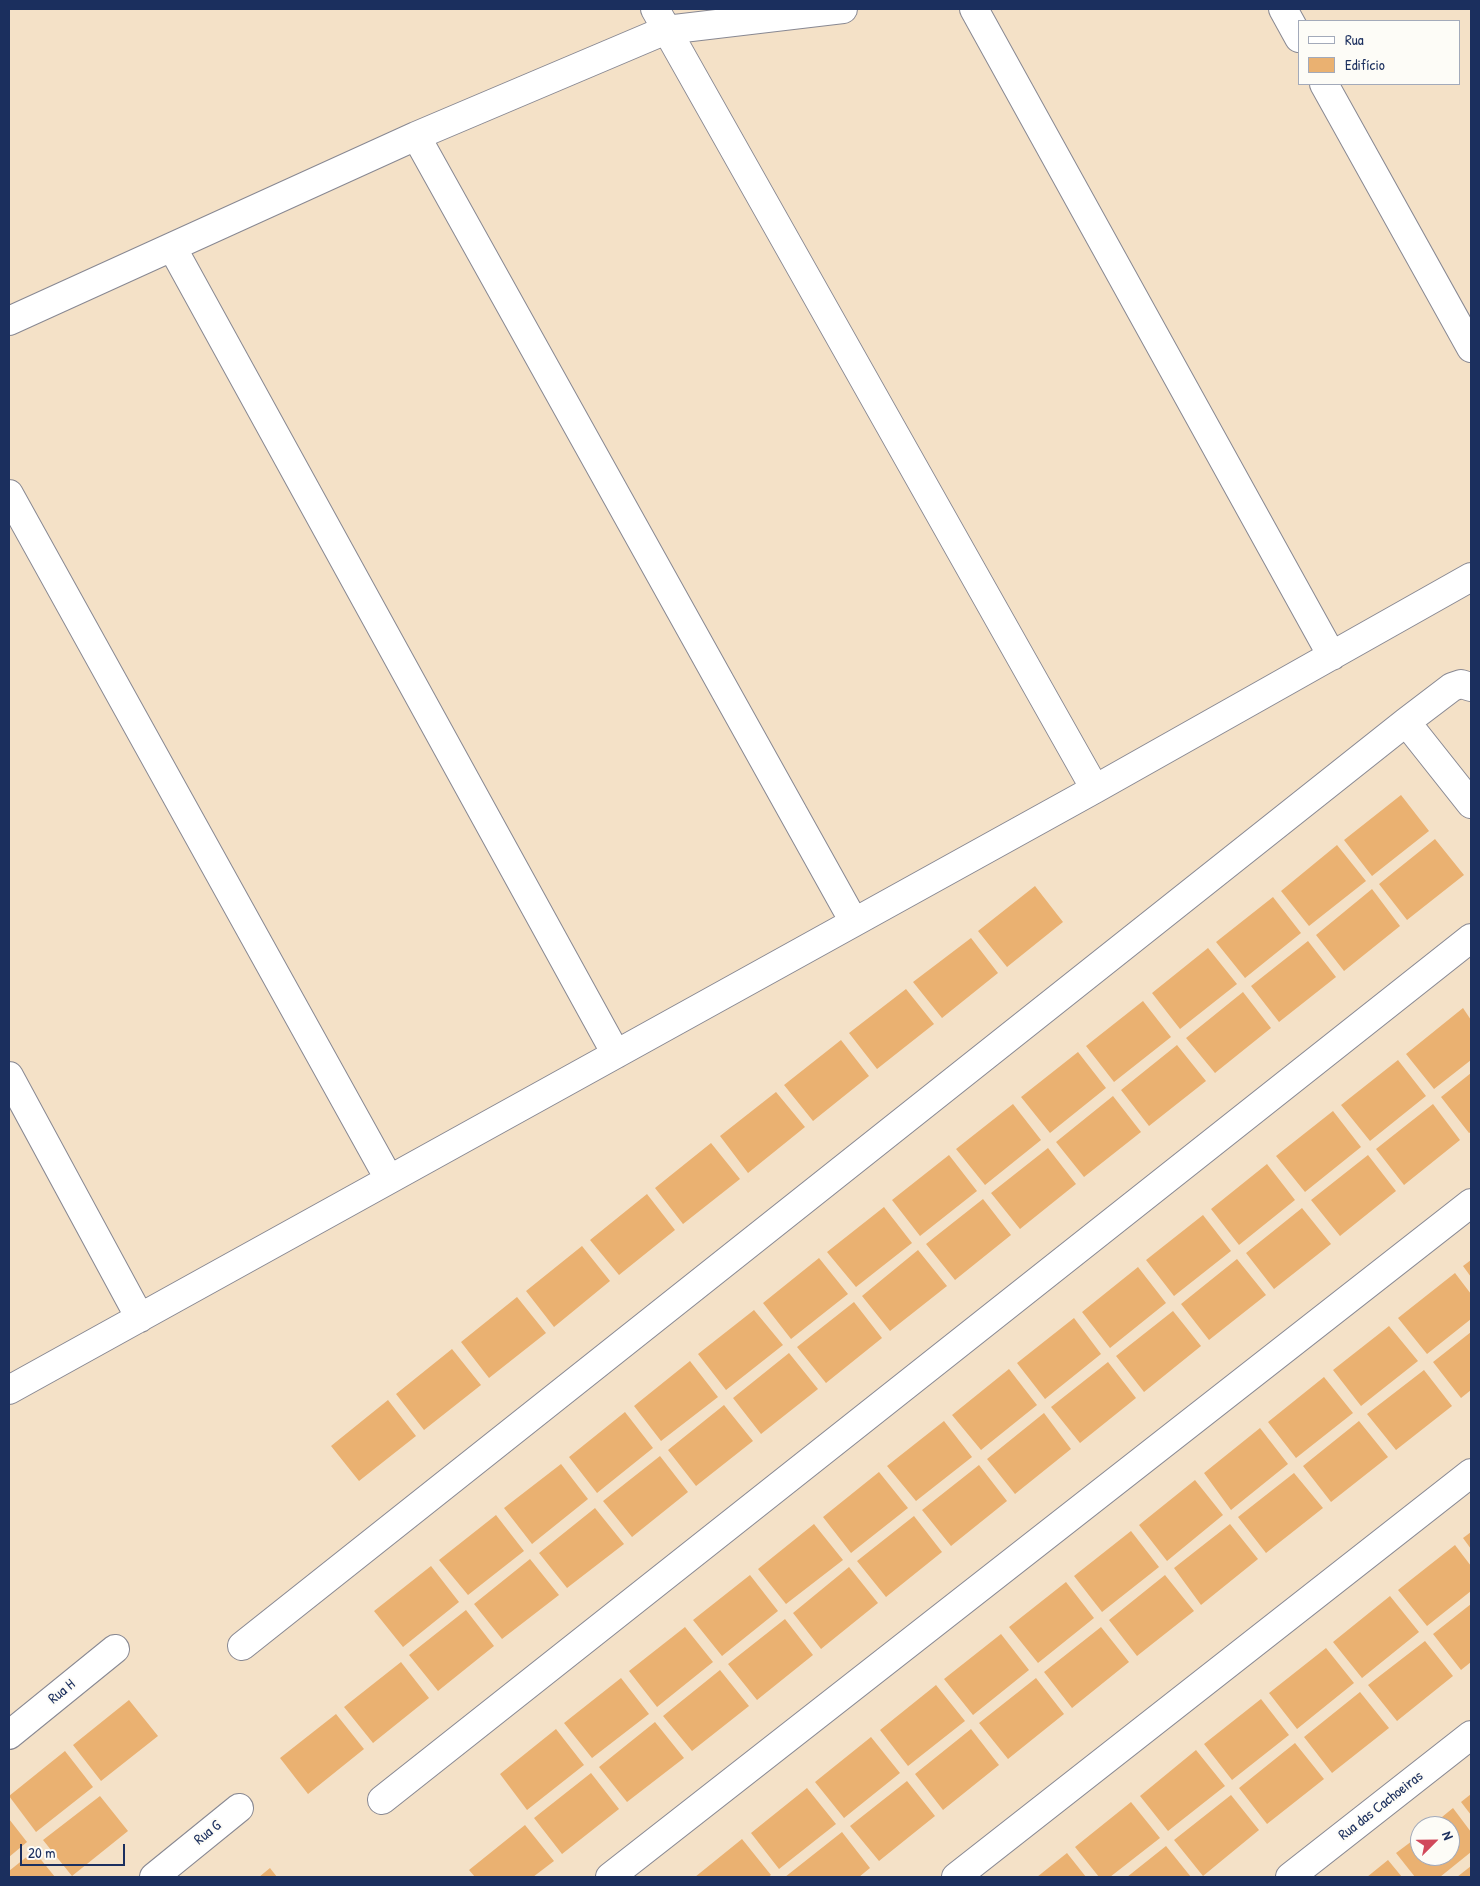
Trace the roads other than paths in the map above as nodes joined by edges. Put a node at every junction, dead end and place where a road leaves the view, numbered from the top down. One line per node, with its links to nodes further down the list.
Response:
1 (843, 9): 4 (street)
2 (974, 9): 13 (street)
3 (1283, 9): 5 (street)
4 (661, 20): 7 (street); 16 (street)
5 (1298, 36)
6 (1325, 85): 10 (street)
7 (416, 136): 8 (street); 18 (street)
8 (172, 247): 9 (street); 20 (street)
9 (9, 321)
10 (1471, 348)
11 (9, 494): 22 (street)
12 (1471, 577): 13 (street)
13 (1332, 656): 16 (street)
14 (1471, 687): 15 (street)
15 (1406, 722): 17 (street); 27 (street)
16 (1095, 789): 18 (street)
17 (1471, 804)
18 (854, 922): 20 (street)
19 (1471, 938): 31 (street)
20 (616, 1054): 22 (street)
21 (9, 1076): 24 (street)
22 (389, 1179): 24 (street)
23 (1471, 1203): 34 (street)
24 (140, 1318): 25 (street)
25 (9, 1390)
26 (1471, 1473): 35 (street)
27 (242, 1646)
28 (115, 1649): 29 (street, Rua H)
29 (9, 1735)
30 (1471, 1735): 36 (street, Rua das Cachoeiras)
31 (382, 1800)
32 (239, 1808): 33 (street, Rua G)
33 (154, 1877)
34 (610, 1877)
35 (956, 1877)
36 (1290, 1877)

